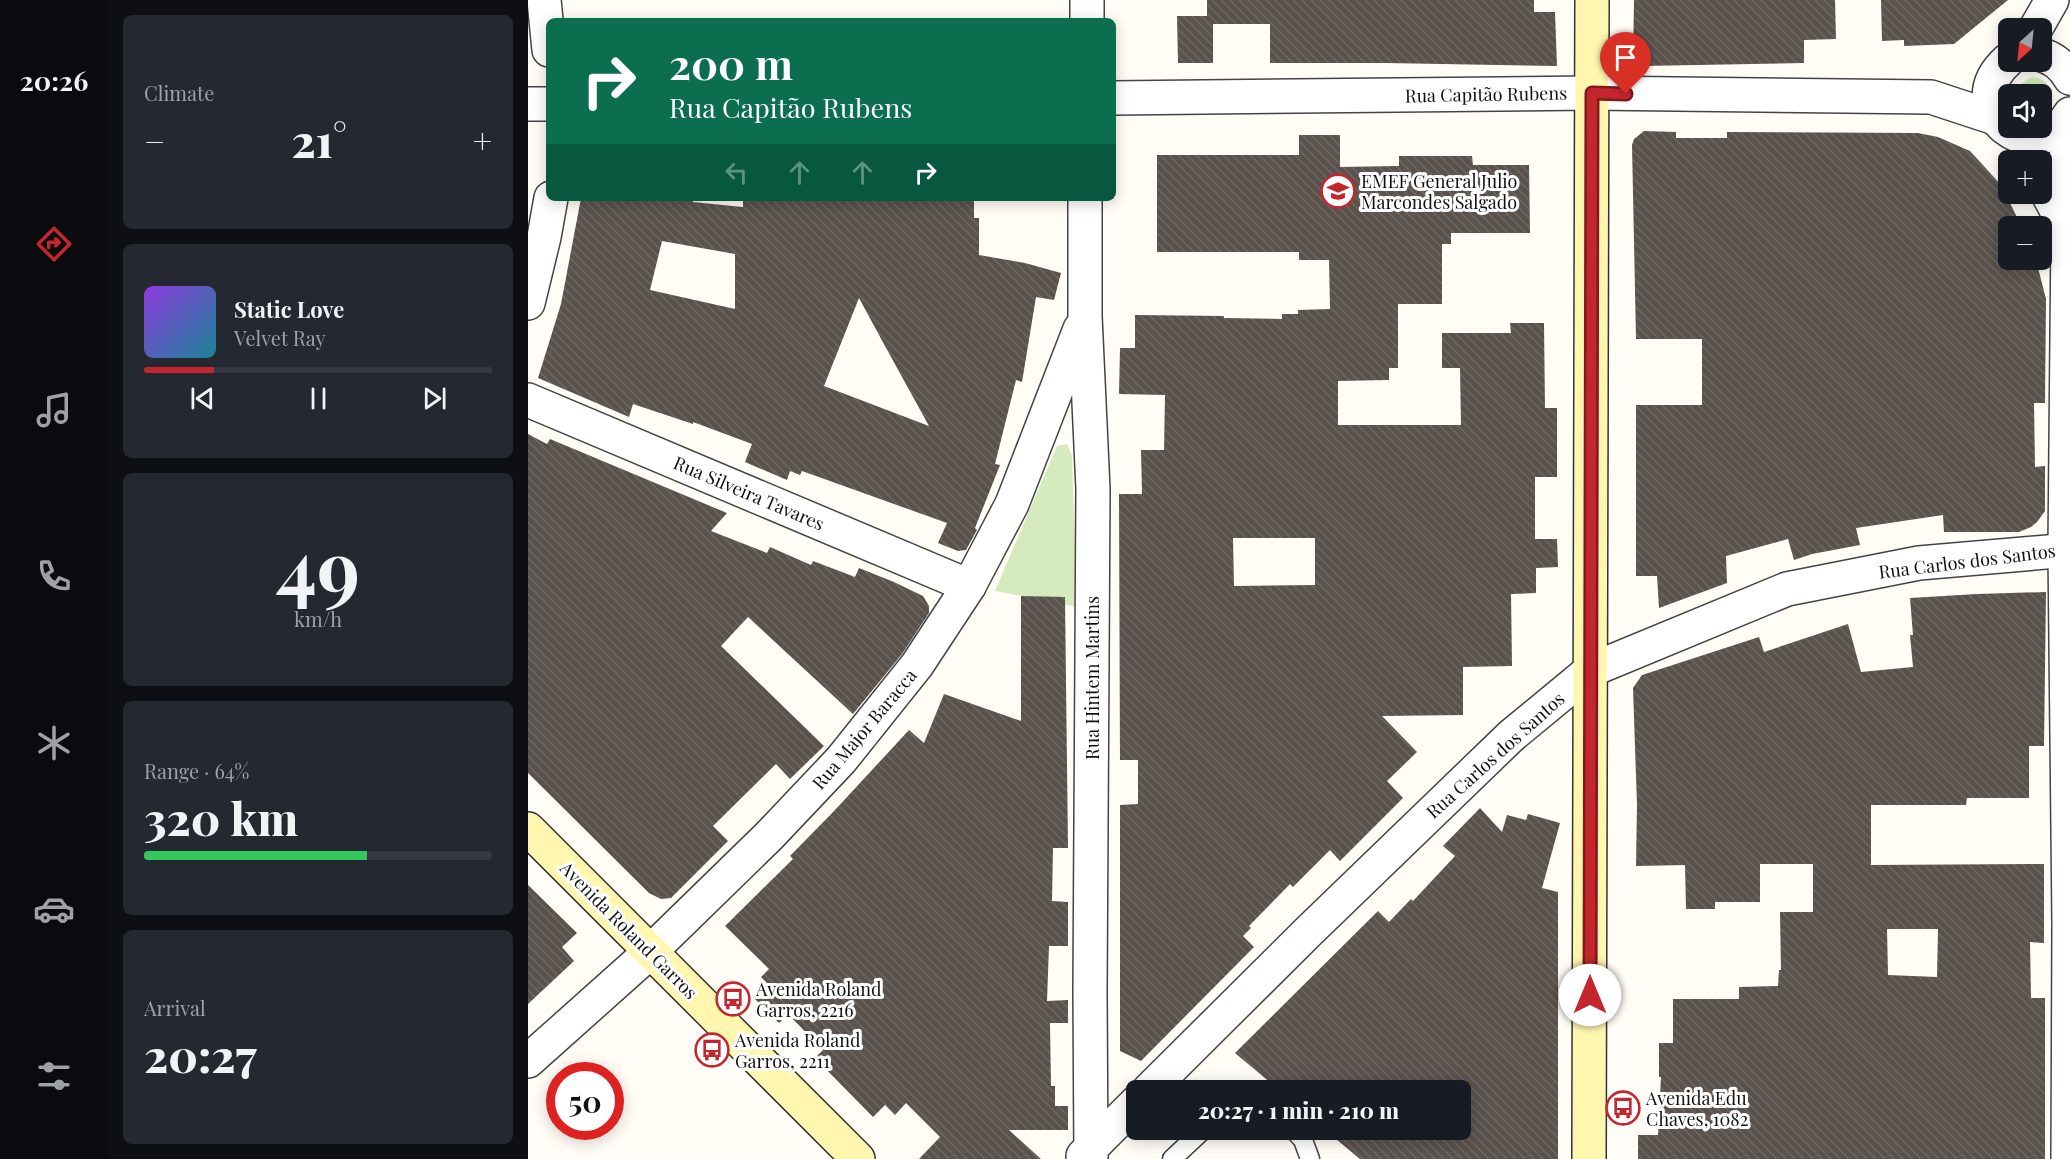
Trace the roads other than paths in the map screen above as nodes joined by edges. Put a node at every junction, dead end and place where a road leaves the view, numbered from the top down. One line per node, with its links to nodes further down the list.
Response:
1 (543, 0): 7 (street)
2 (1087, 0): 5 (street)
3 (1592, 0): 12 (main road)
4 (2052, 0): 6 (street)
5 (1087, 18)
6 (2042, 18)
7 (546, 25)
8 (2052, 60): 11 (street)
9 (1998, 67): 13 (street, Rua Capitão Rubens)
10 (1998, 72): 17 (street)
11 (2070, 78)
12 (1592, 93): 13 (street, Rua Capitão Rubens); 14 (street, Rua Capitão Rubens); 30 (main road)
13 (1931, 97): 19 (street, Rua Capitão Rubens)
14 (1116, 98)
15 (528, 104): 16 (street)
16 (546, 104)
17 (1998, 117)
18 (2068, 118): 20 (street, Rua Capitão Rubens); 24 (street)
19 (1998, 130)
20 (2052, 133)
21 (550, 201): 25 (street)
22 (1085, 201): 26 (street, Rua Hintem Martins)
23 (2052, 201): 24 (street)
24 (2069, 232): 28 (street)
25 (528, 303)
26 (1085, 316): 29 (street, Rua Major Baracca); 39 (street, Rua Hintem Martins)
27 (528, 400): 29 (street, Rua Silveira Tavares)
28 (2068, 550): 30 (street, Rua Carlos dos Santos); 32 (street)
29 (969, 586): 33 (street, Rua Major Baracca)
30 (1591, 670): 35 (street, Rua Carlos dos Santos); 43 (main road)
31 (528, 829): 33 (main road, Avenida Roland Garros)
32 (2069, 923): 44 (street)
33 (650, 952): 34 (street, Rua Major Baracca); 40 (main road, Avenida Roland Garros)
34 (528, 1061)
35 (1159, 1080)
36 (1126, 1114): 39 (street)
37 (1192, 1140): 41 (lane)
38 (1303, 1140): 42 (lane)
39 (1087, 1155)
40 (858, 1159)
41 (1172, 1159)
42 (1310, 1159)
43 (1589, 1159)
44 (2068, 1159)

